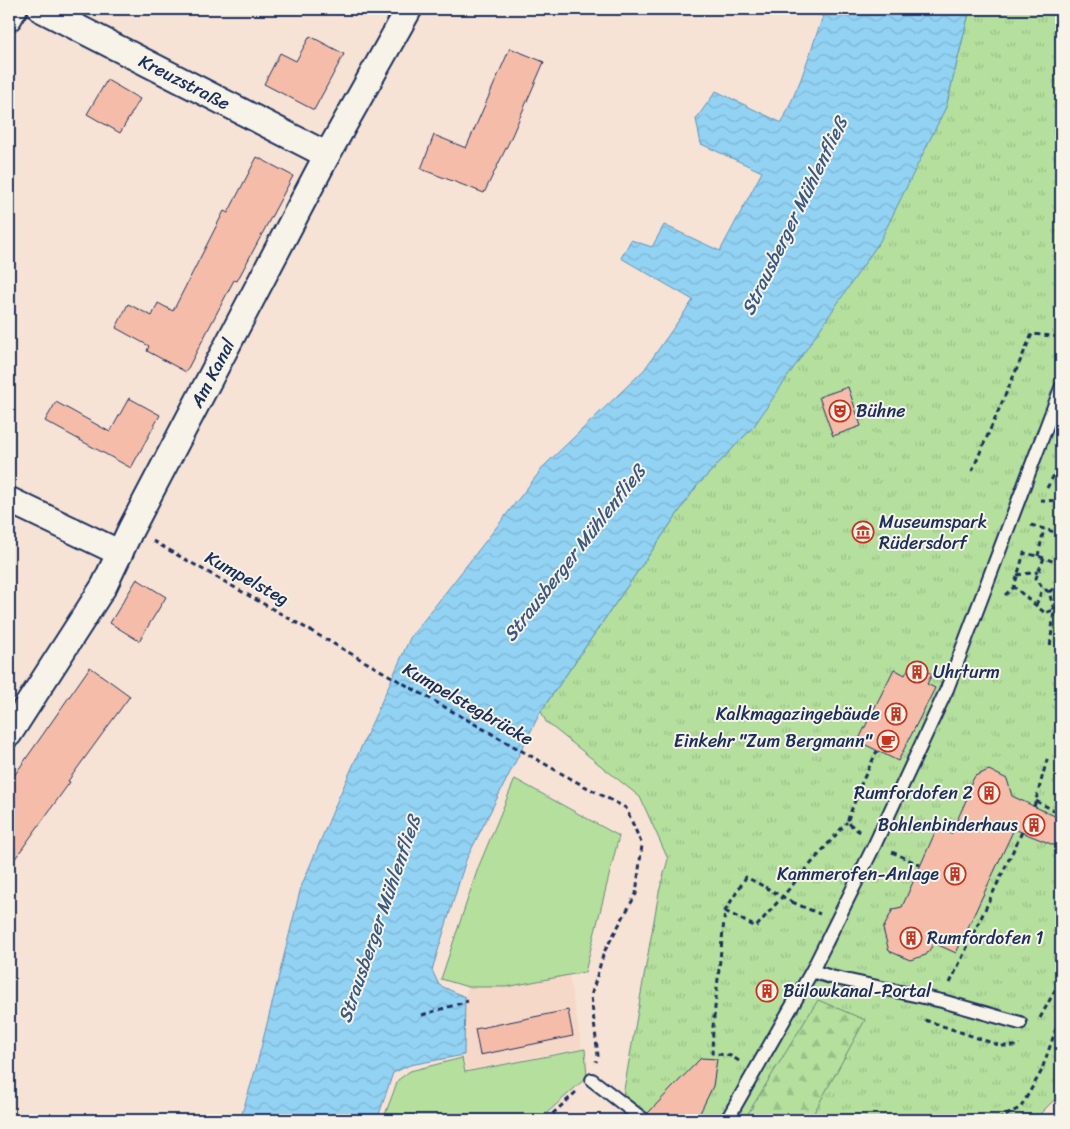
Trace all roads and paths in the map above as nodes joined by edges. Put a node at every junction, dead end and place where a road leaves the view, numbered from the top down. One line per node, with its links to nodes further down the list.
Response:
1 (14, 9): 4 (street)
2 (41, 9): 5 (street, Kreuzstraße)
3 (409, 9): 5 (street, Am Kanal)
4 (9, 18)
5 (328, 155): 11 (street, Am Kanal)
6 (1061, 337): 8 (path)
7 (1061, 388): 10 (lane)
8 (972, 471)
9 (9, 500): 14 (street)
10 (1011, 519): 12 (path); 36 (lane)
11 (131, 529): 14 (street, Am Kanal); 27 (path, Kumpelsteg)
12 (1044, 529): 13 (path); 15 (path)
13 (1061, 534)
14 (120, 553): 28 (street, Am Kanal)
15 (1038, 556): 16 (path); 19 (path)
16 (1044, 558): 17 (path); 18 (path)
17 (1061, 564)
18 (1038, 572): 19 (path); 21 (path)
19 (1017, 575): 23 (path)
20 (1061, 583): 22 (path)
21 (1043, 588): 22 (path); 23 (path)
22 (1049, 592): 25 (path)
23 (1036, 605): 25 (path)
24 (1061, 605): 25 (path)
25 (1054, 610): 26 (path)
26 (1050, 648)
27 (349, 652): 47 (path, Kumpelstegbrücke)
28 (9, 734)
29 (878, 751): 34 (path)
30 (1048, 756): 31 (path)
31 (1036, 801): 32 (path); 33 (path)
32 (1034, 807)
33 (1061, 814)
34 (847, 822): 36 (path); 38 (path)
35 (1022, 832): 41 (path)
36 (875, 844): 37 (path); 39 (lane)
37 (920, 865)
38 (725, 911): 39 (path, bridge); 46 (path)
39 (836, 920): 40 (lane)
40 (812, 971): 41 (lane); 46 (lane)
41 (942, 1001): 45 (lane)
42 (468, 1002): 44 (path)
43 (1061, 1014): 51 (path)
44 (422, 1015)
45 (1020, 1023)
46 (755, 1070): 50 (lane)
47 (592, 1080): 48 (path); 49 (lane)
48 (546, 1120)
49 (644, 1120)
50 (727, 1120)
51 (998, 1120)

